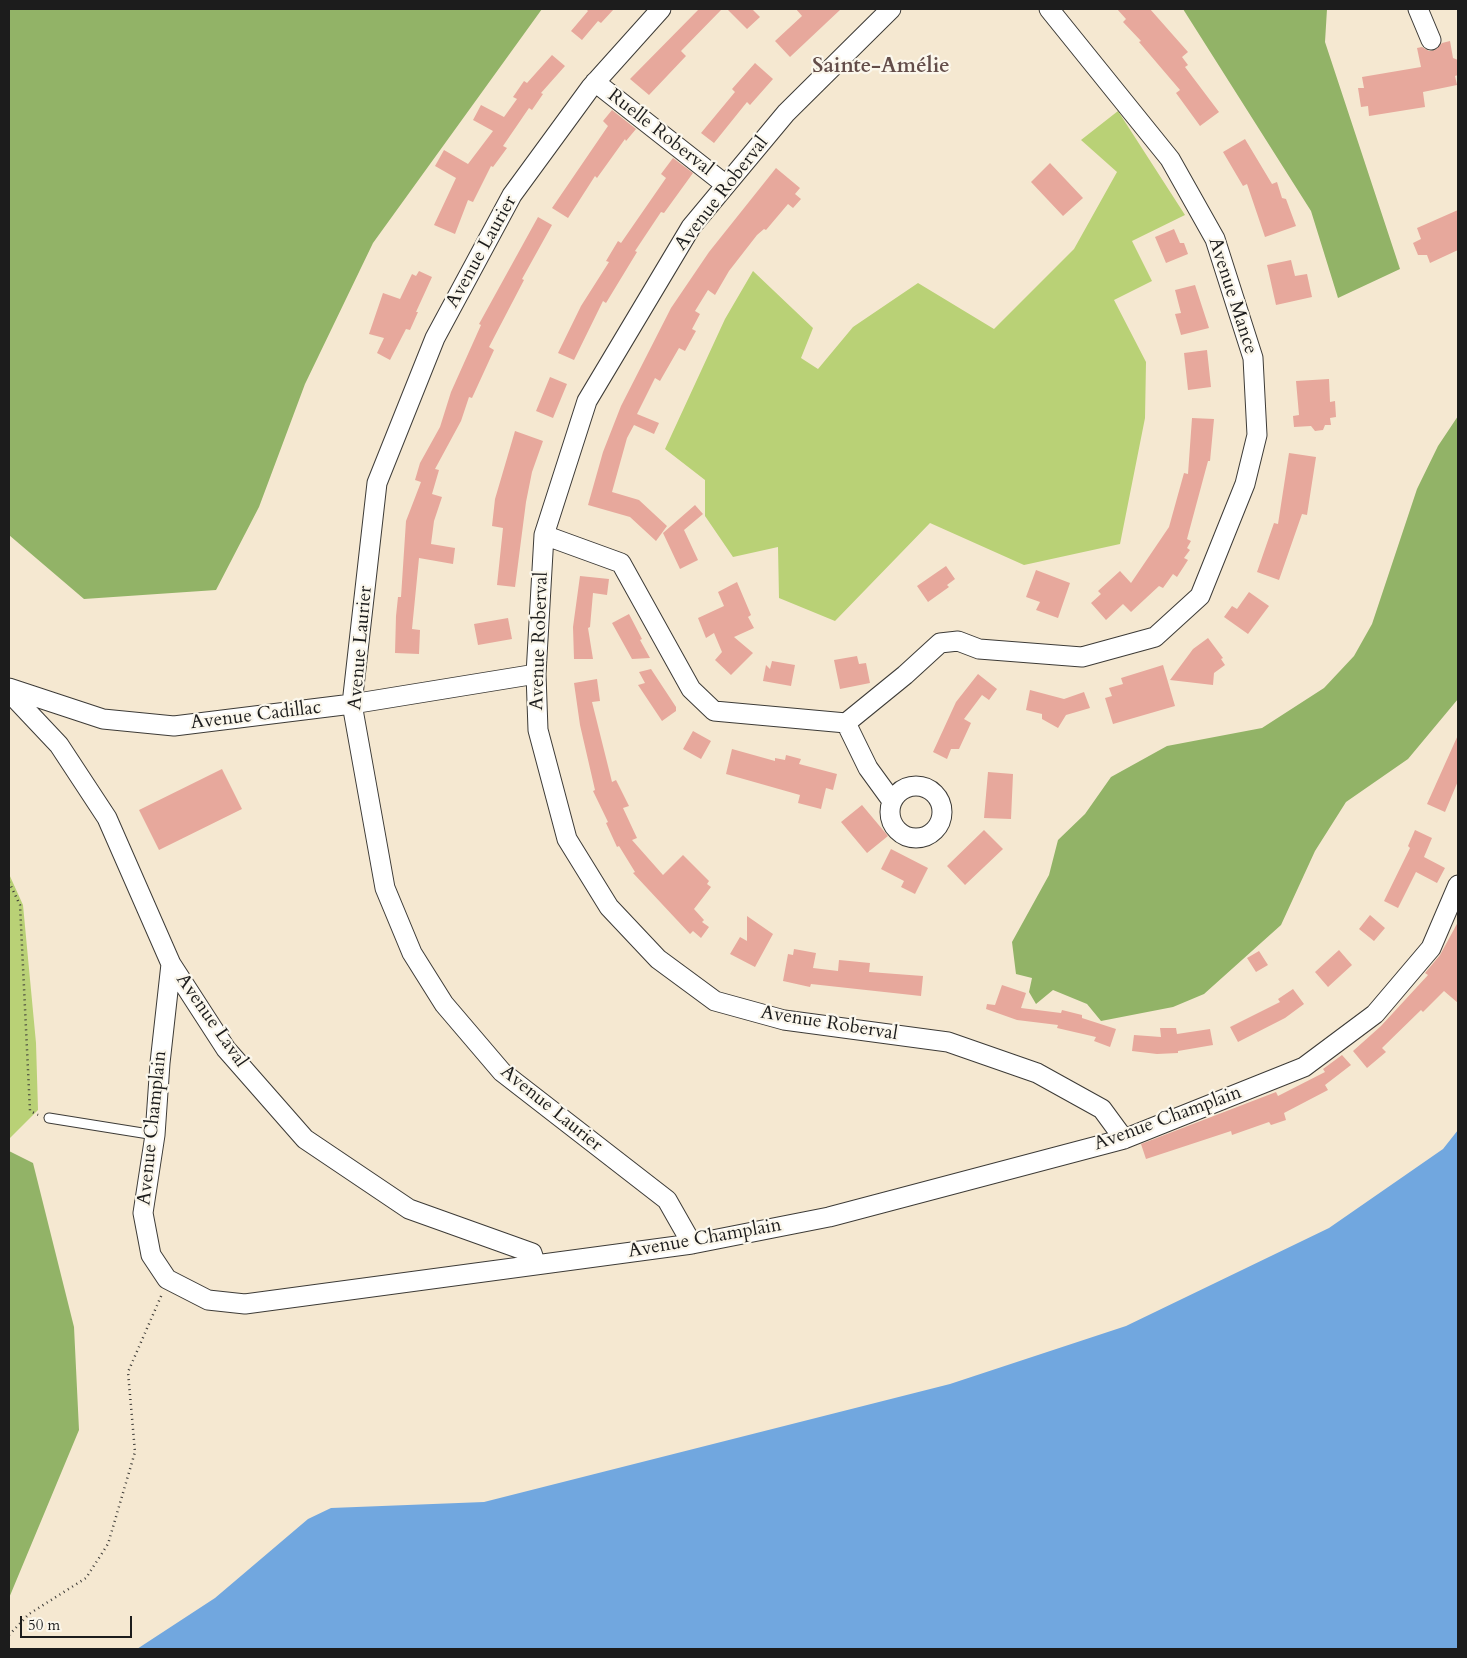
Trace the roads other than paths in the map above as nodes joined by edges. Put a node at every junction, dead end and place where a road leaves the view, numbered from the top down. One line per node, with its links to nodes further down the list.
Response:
1 (661, 9): 6 (street, Avenue Laurier)
2 (891, 9): 7 (street, Avenue Roberval)
3 (1049, 9): 13 (street, Avenue Mance)
4 (1418, 9): 5 (street)
5 (1432, 40)
6 (595, 82): 7 (street, Ruelle Roberval); 12 (street, Avenue Laurier)
7 (726, 185): 8 (street, Avenue Roberval)
8 (544, 535): 9 (street, Avenue Roberval); 13 (street)
9 (536, 674): 12 (street, Avenue Cadillac); 19 (street, Avenue Roberval)
10 (9, 688): 12 (street, Avenue Cadillac)
11 (9, 692): 16 (street, Avenue Laval)
12 (352, 704): 20 (street, Avenue Laurier)
13 (846, 723): 14 (street)
14 (892, 801)
15 (1458, 885): 19 (street, Avenue Champlain)
16 (171, 964): 18 (street, Avenue Champlain); 21 (street, Avenue Laval)
17 (49, 1118): 18 (lane)
18 (155, 1135): 21 (street, Avenue Champlain)
19 (1124, 1139): 20 (street, Avenue Champlain)
20 (692, 1244): 21 (street, Avenue Champlain)
21 (536, 1264)

